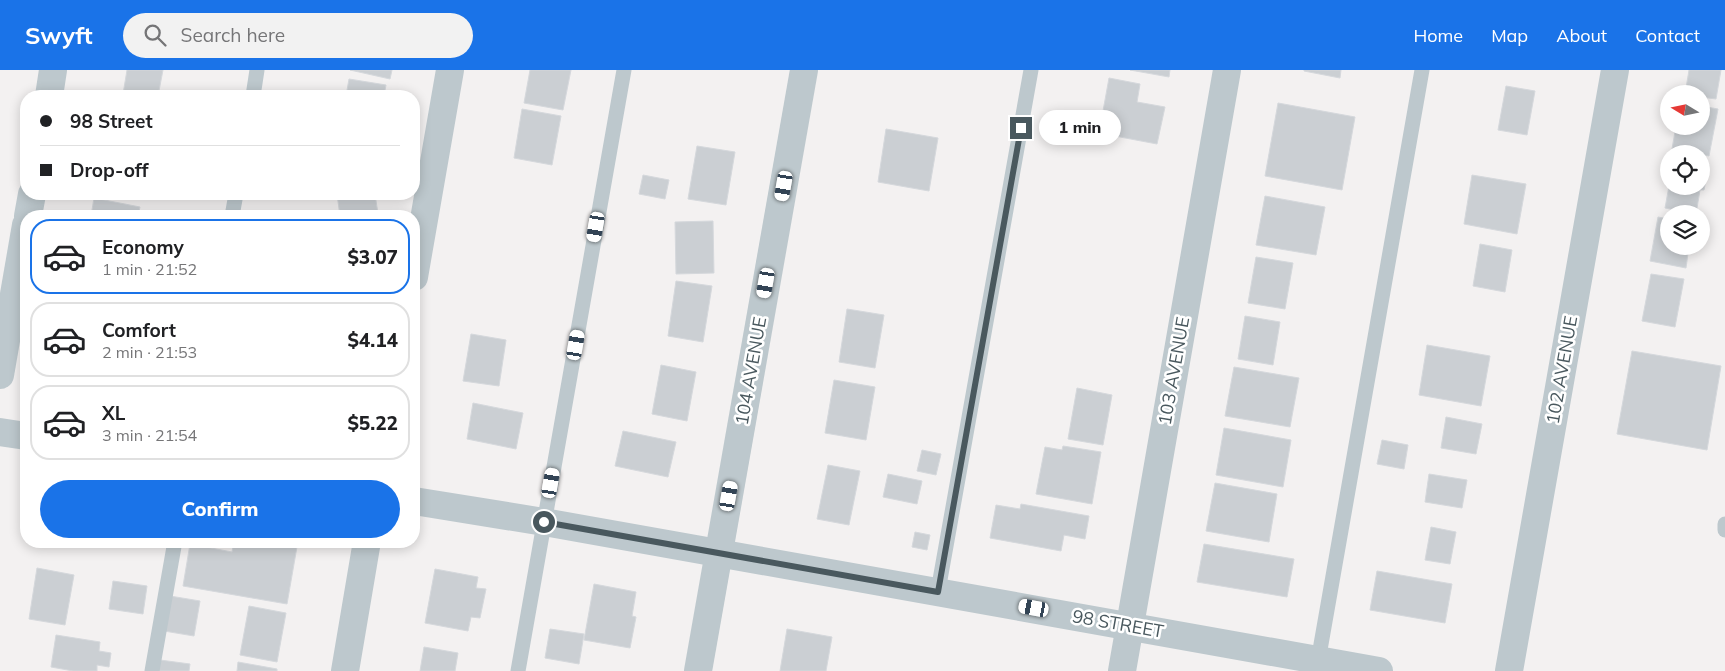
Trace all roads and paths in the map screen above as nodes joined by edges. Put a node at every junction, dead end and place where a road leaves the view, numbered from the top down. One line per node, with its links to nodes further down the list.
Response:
1 (53, 70): 10 (street)
2 (258, 70): 11 (lane)
3 (450, 70): 12 (street)
4 (624, 70): 18 (lane)
5 (804, 70): 23 (street, 104 AVENUE)
6 (1032, 70): 24 (lane)
7 (1226, 70): 25 (street, 103 AVENUE)
8 (1422, 70): 26 (lane)
9 (1615, 70): 33 (street, 102 AVENUE)
10 (50, 90)
11 (254, 90)
12 (420, 242)
13 (20, 260): 14 (street)
14 (0, 375)
15 (0, 432): 16 (street)
16 (20, 435)
17 (420, 502): 18 (street, 98 STREET)
18 (544, 522): 23 (street, 98 STREET); 29 (lane)
19 (1725, 524): 20 (lane)
20 (1725, 530)
21 (174, 548): 27 (lane)
22 (366, 548): 28 (street)
23 (719, 554): 24 (street, 98 STREET); 30 (street, 104 AVENUE)
24 (938, 592): 25 (street, 98 STREET)
25 (1130, 626): 26 (street, 98 STREET); 31 (street, 103 AVENUE)
26 (1317, 666): 32 (street, 98 STREET)
27 (152, 671)
28 (344, 671)
29 (518, 671)
30 (698, 671)
31 (1122, 671)
32 (1379, 671)
33 (1509, 671)

